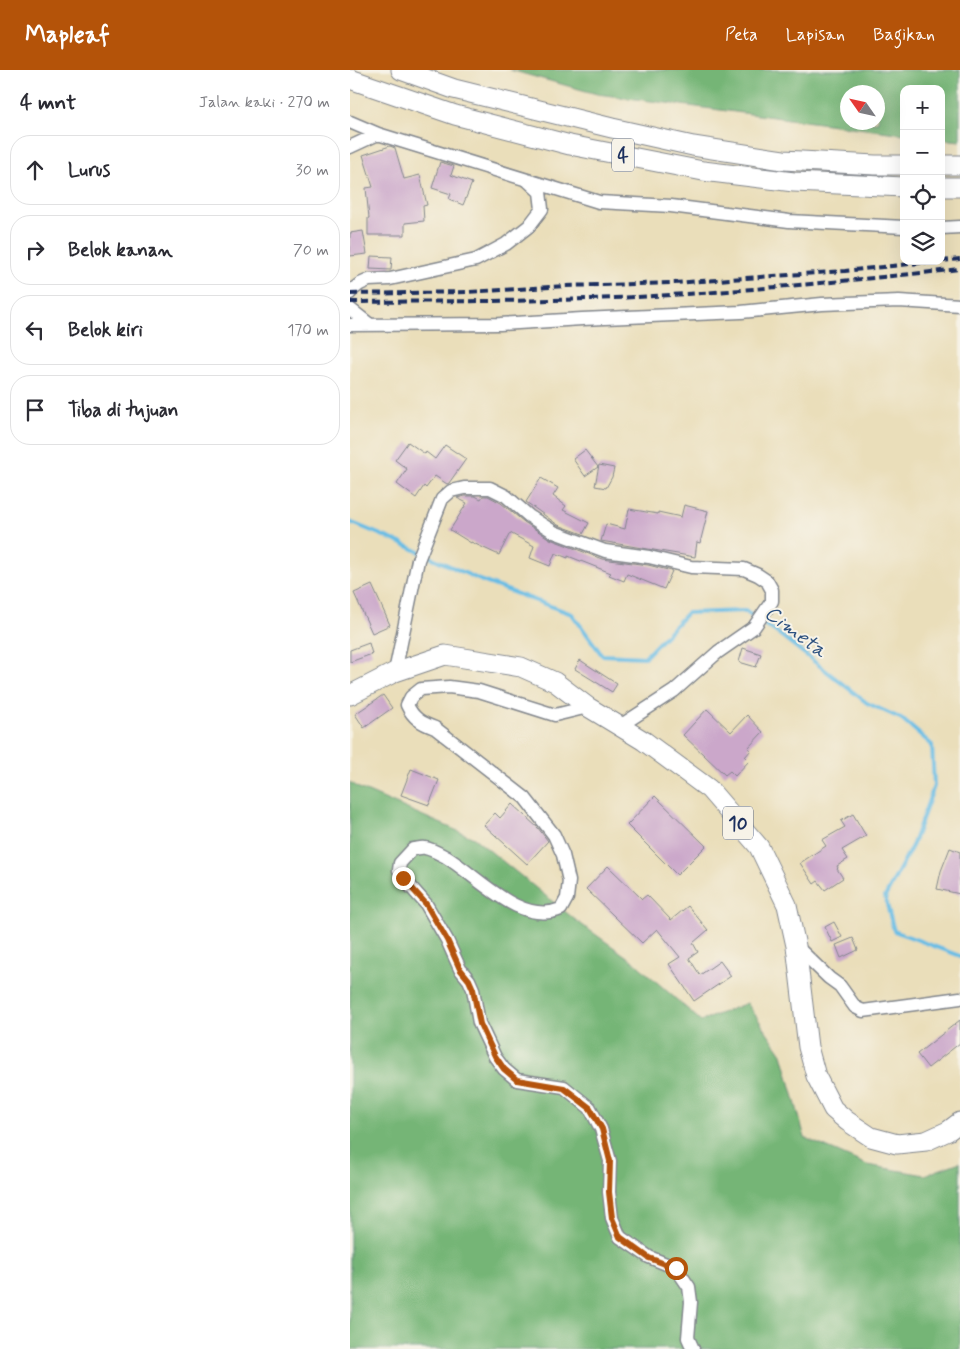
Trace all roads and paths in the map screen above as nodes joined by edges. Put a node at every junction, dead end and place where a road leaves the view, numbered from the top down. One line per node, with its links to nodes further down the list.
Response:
1 (402, 70): 7 (highway, 4)
2 (350, 79): 10 (highway, 4)
3 (350, 122): 4 (street)
4 (378, 134): 5 (street); 9 (street)
5 (350, 147)
6 (960, 164): 8 (highway)
7 (900, 165)
8 (945, 165)
9 (526, 179): 13 (street); 16 (street)
10 (900, 187)
11 (945, 187): 12 (highway)
12 (960, 187)
13 (900, 227)
14 (960, 227): 15 (street)
15 (945, 228)
16 (350, 294)
17 (960, 305): 19 (street)
18 (350, 309): 19 (street)
19 (369, 324): 20 (street)
20 (350, 325)
21 (395, 672): 22 (highway, 10); 23 (highway, 10); 24 (street)
22 (350, 695)
23 (588, 707): 24 (highway, 10); 28 (street)
24 (620, 726): 25 (highway, 10)
25 (796, 946): 26 (street); 27 (highway, 10)
26 (960, 998)
27 (960, 1122)
28 (693, 1349)

